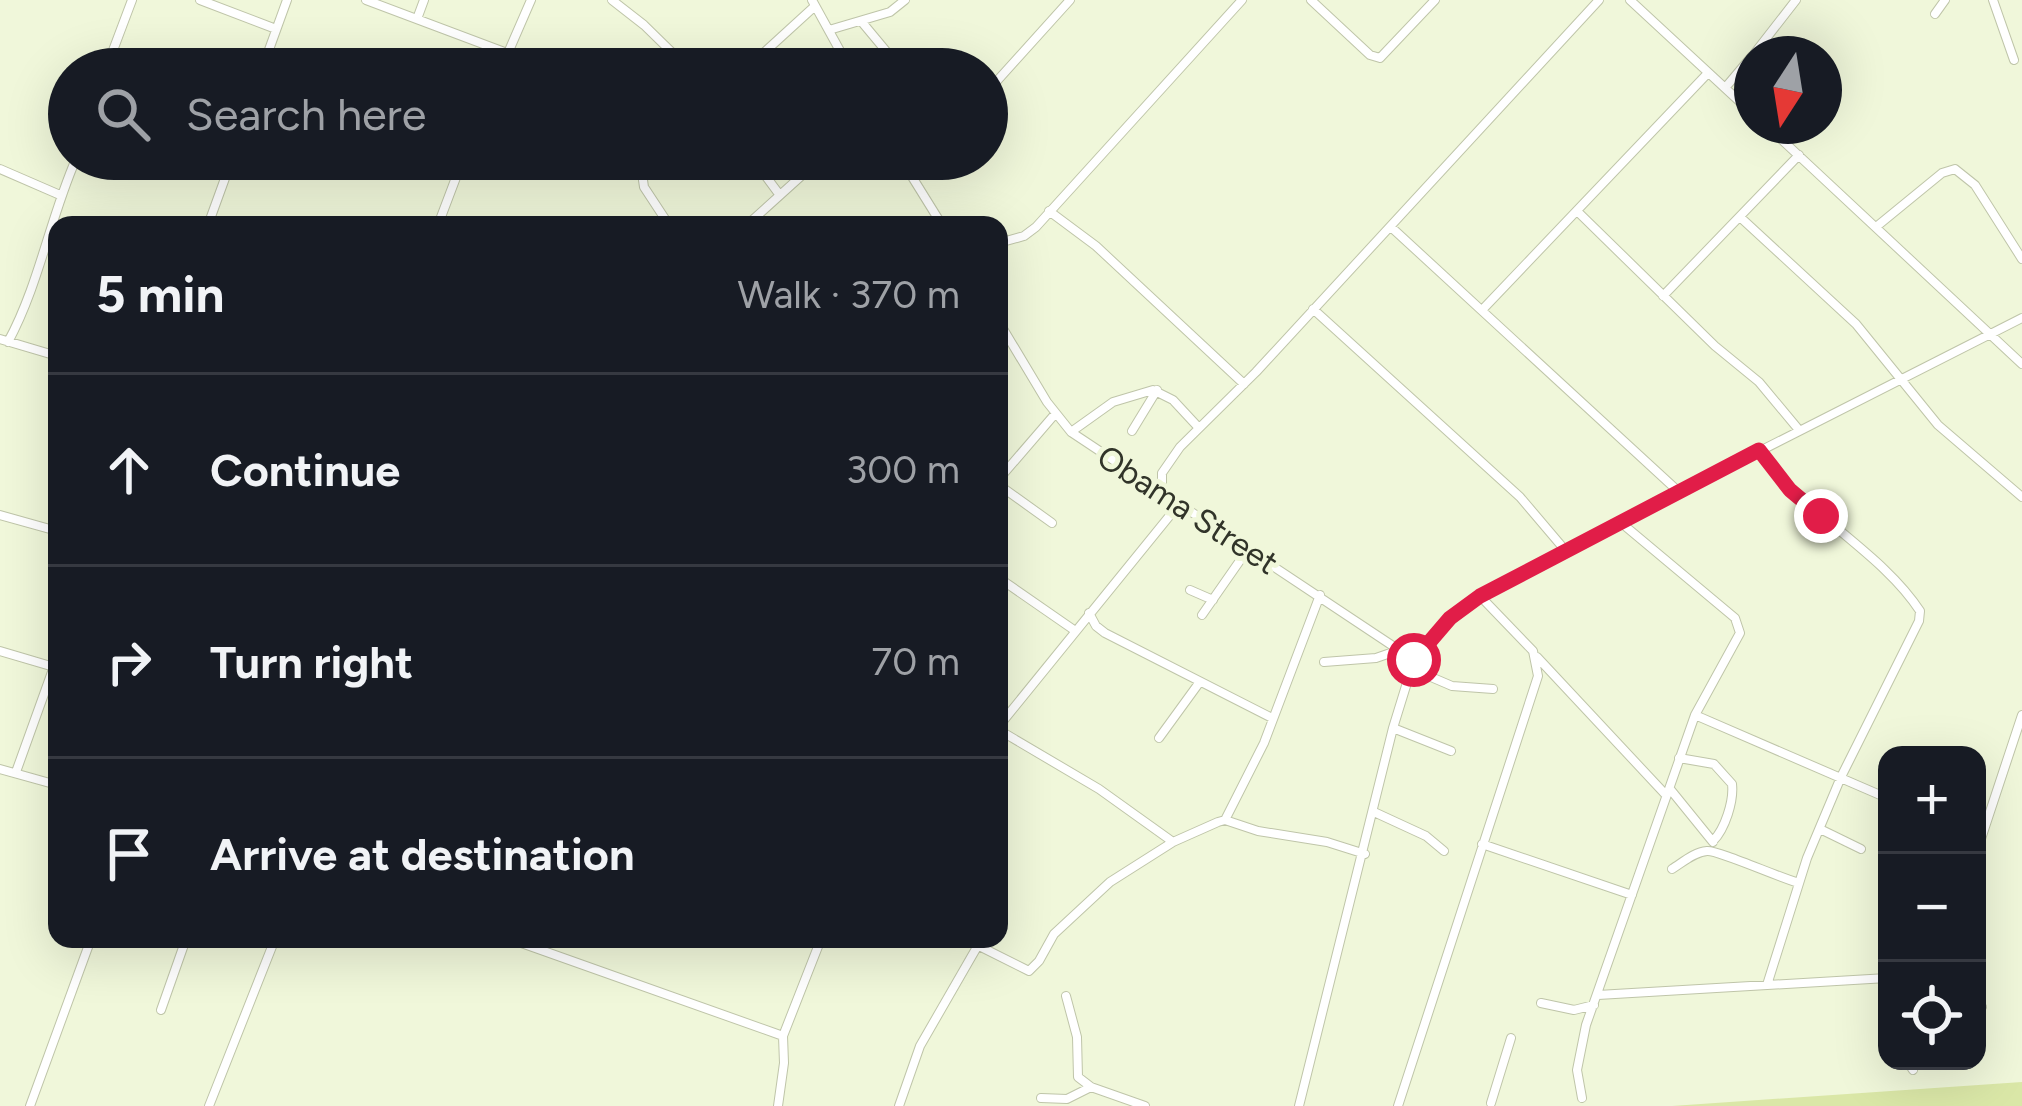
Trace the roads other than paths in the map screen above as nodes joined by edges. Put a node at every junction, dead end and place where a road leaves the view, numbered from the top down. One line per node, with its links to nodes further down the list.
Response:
1 (132, 0): 25 (street)
2 (200, 0): 22 (street)
3 (287, 0): 22 (street)
4 (366, 0): 20 (street)
5 (424, 0): 20 (street)
6 (531, 0): 28 (street)
7 (612, 0): 29 (street)
8 (905, 0): 21 (street)
9 (1070, 0): 34 (street)
10 (1242, 0): 52 (street)
11 (1312, 0): 12 (street)
12 (1435, 0)
13 (1599, 0): 60 (street)
14 (1630, 0): 35 (street)
15 (1796, 0): 24 (street)
16 (1945, 0): 19 (street)
17 (1993, 0): 33 (street)
18 (813, 3): 23 (street); 30 (street)
19 (1935, 14)
20 (417, 19): 27 (street)
21 (861, 21): 23 (street); 32 (street)
22 (276, 28): 26 (street)
23 (829, 30): 31 (street)
24 (1768, 36)
25 (114, 48)
26 (269, 48)
27 (494, 48)
28 (509, 48)
29 (669, 48)
30 (767, 48)
31 (839, 48)
32 (884, 48)
33 (2014, 60)
34 (1008, 69)
35 (1708, 73): 37 (street); 51 (street)
36 (1734, 77): 37 (street)
37 (1725, 88): 38 (street)
38 (1734, 96)
39 (1787, 144): 40 (street)
40 (1799, 155): 59 (street); 61 (street)
41 (0, 169): 50 (street)
42 (67, 180): 50 (street)
43 (224, 180): 54 (street)
44 (455, 180): 55 (street)
45 (643, 180): 56 (street)
46 (769, 180): 49 (street)
47 (795, 180): 49 (street)
48 (914, 180): 58 (street)
49 (779, 194): 57 (street)
50 (60, 195): 53 (street)
51 (1577, 211): 65 (street); 66 (street)
52 (1049, 212): 63 (street); 75 (street)
53 (53, 216)
54 (211, 216)
55 (441, 216)
56 (663, 216)
57 (756, 216)
58 (936, 216)
59 (1740, 217): 65 (street); 74 (street)
60 (1391, 227): 66 (street); 67 (street)
61 (1876, 227): 64 (street); 69 (street)
62 (48, 233): 71 (street)
63 (1008, 240)
64 (2022, 259)
65 (1663, 296): 79 (street)
66 (1483, 308): 88 (street)
67 (1313, 309): 75 (street); 96 (street)
68 (2022, 318): 69 (street)
69 (1990, 336): 73 (street); 74 (street)
70 (1008, 337): 77 (street, Obama Street)
71 (4, 340): 72 (street)
72 (48, 353)
73 (2022, 364)
74 (1903, 378): 79 (street); 89 (street)
75 (1244, 384): 78 (street)
76 (1157, 390): 78 (street); 80 (street); 81 (street)
77 (1055, 414): 81 (street, Obama Street); 83 (street)
78 (1199, 428): 84 (street)
79 (1798, 430): 82 (street)
80 (1132, 431)
81 (1071, 432): 85 (street, Obama Street)
82 (1759, 450): 88 (street); 128 (street)
83 (1008, 471)
84 (1162, 473): 85 (street); 87 (street)
85 (1144, 480): 87 (street, Obama Street)
86 (1008, 489): 93 (street)
87 (1162, 491): 90 (street, Obama Street)
88 (1679, 492): 92 (street)
89 (2022, 496)
90 (1180, 503): 95 (street, Obama Street); 102 (street)
91 (0, 515): 94 (street)
92 (1619, 521): 96 (street); 115 (street)
93 (1052, 524)
94 (48, 528)
95 (1248, 549): 99 (street, Obama Street); 101 (street)
96 (1565, 550): 100 (street)
97 (1008, 584): 105 (street)
98 (1190, 590): 101 (street)
99 (1320, 596): 106 (street, Obama Street); 118 (street)
100 (1480, 596): 108 (street); 111 (street)
101 (1213, 600): 103 (street)
102 (1089, 613): 104 (street); 105 (street)
103 (1202, 615)
104 (1096, 626): 105 (street); 113 (street)
105 (1076, 627): 117 (street)
106 (1400, 650): 110 (street); 111 (street, Obama Street)
107 (0, 651): 109 (street)
108 (1536, 656): 130 (street); 137 (street)
109 (48, 661)
110 (1324, 662)
111 (1412, 664): 114 (street, Obama Street); 119 (street)
112 (48, 682): 127 (street)
113 (1198, 683): 118 (street); 121 (street)
114 (1493, 689)
115 (1695, 715): 124 (street); 128 (street)
116 (2022, 715): 123 (street)
117 (1008, 716)
118 (1272, 718): 134 (street)
119 (1394, 728): 122 (street); 132 (street)
120 (1008, 733): 136 (street)
121 (1159, 738)
122 (1451, 751)
123 (2011, 753): 125 (street); 133 (street)
124 (1679, 758): 130 (street); 138 (street)
125 (2022, 758)
126 (0, 769): 127 (street)
127 (16, 772): 129 (street)
128 (1840, 777): 131 (street); 135 (street)
129 (48, 782)
130 (1668, 792): 138 (street); 144 (street)
131 (1878, 794)
132 (1374, 812): 140 (street); 141 (street)
133 (1986, 819)
134 (1226, 820): 136 (street); 141 (street)
135 (1820, 829): 139 (street); 143 (street)
136 (1173, 842): 152 (street)
137 (1482, 844): 144 (street); 172 (street)
138 (1713, 846): 142 (street); 143 (street)
139 (1861, 849)
140 (1444, 850)
141 (1365, 854): 171 (street)
142 (1672, 869)
143 (1799, 884): 155 (street)
144 (1632, 895): 157 (street)
145 (88, 948): 166 (street)
146 (183, 948): 159 (street)
147 (271, 948): 167 (street)
148 (537, 948): 153 (street)
149 (553, 948): 153 (street)
150 (817, 948): 160 (street)
151 (976, 948): 169 (street)
152 (979, 948)
153 (552, 953): 160 (street)
154 (1878, 979): 155 (street)
155 (1767, 985): 157 (street)
156 (1066, 996): 162 (street)
157 (1596, 1000): 158 (street); 164 (street)
158 (1540, 1003)
159 (160, 1010)
160 (782, 1036): 168 (street)
161 (1511, 1038): 165 (street)
162 (1091, 1087): 163 (street); 170 (street)
163 (1041, 1098)
164 (1582, 1098)
165 (1491, 1103)
166 (30, 1106)
167 (209, 1106)
168 (778, 1106)
169 (898, 1106)
170 (1145, 1106)
171 (1299, 1106)
172 (1398, 1106)

